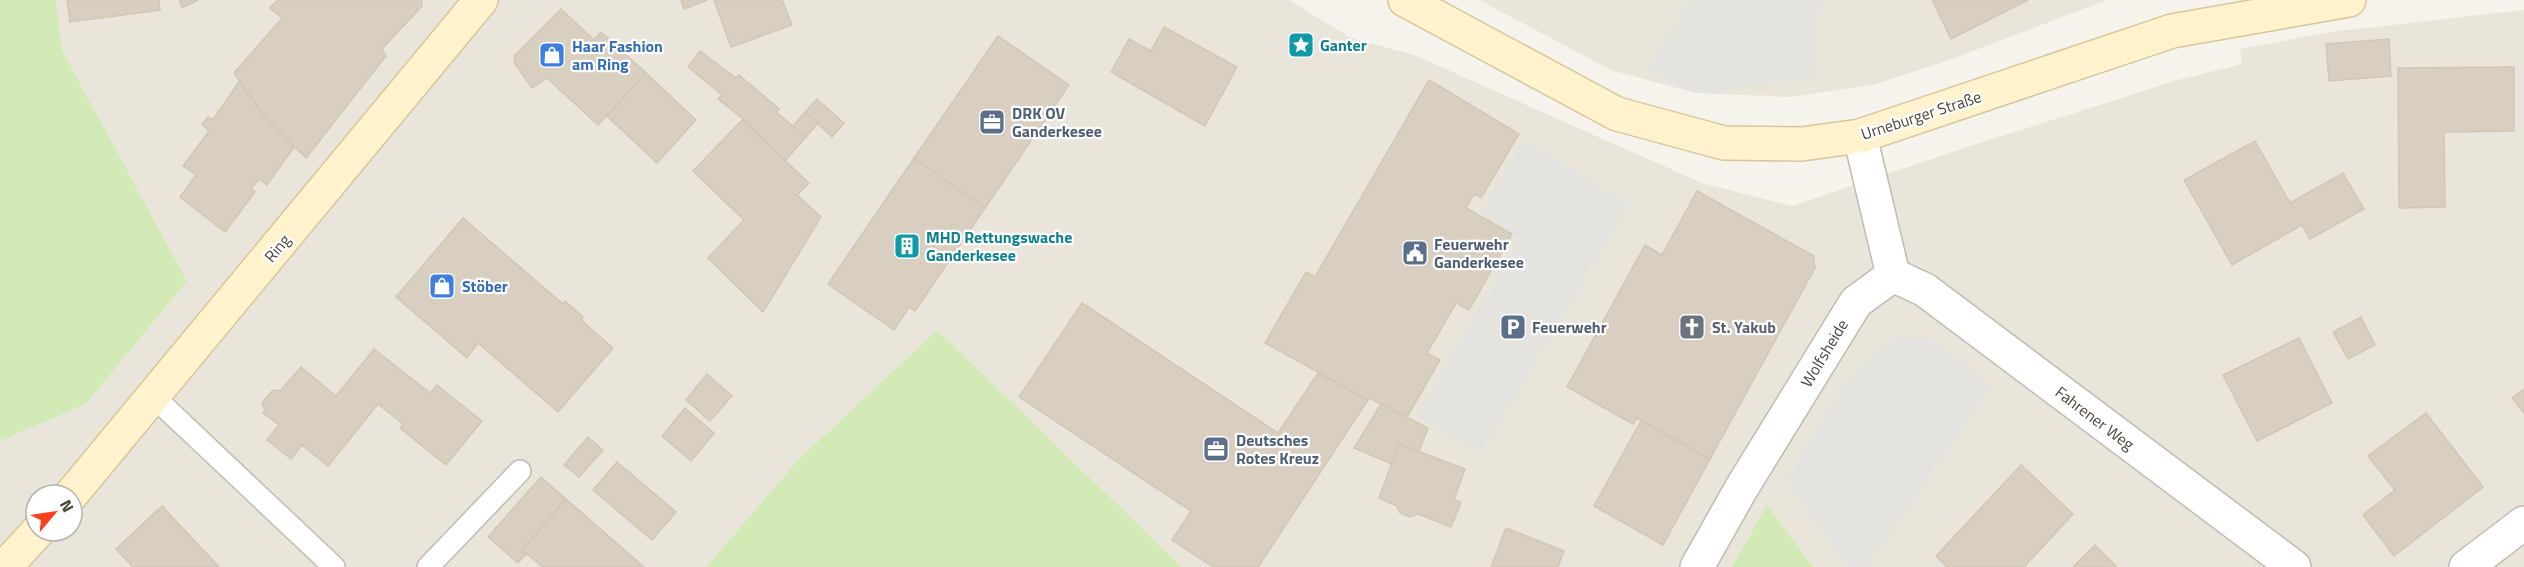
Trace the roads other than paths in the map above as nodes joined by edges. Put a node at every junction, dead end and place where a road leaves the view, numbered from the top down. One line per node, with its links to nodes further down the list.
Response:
1 (482, 0): 6 (street, Ring)
2 (1405, 0): 4 (street, Urneburger Straße)
3 (2349, 0): 4 (street, Urneburger Straße)
4 (1860, 136): 5 (street)
5 (1893, 275): 14 (street, Wolfsheide); 15 (street, Fahrener Weg)
6 (154, 397): 8 (street, Ring); 12 (lane)
7 (520, 471): 13 (lane)
8 (80, 483)
9 (2524, 523): 16 (street)
10 (27, 543): 11 (street)
11 (5, 567)
12 (334, 567)
13 (428, 567)
14 (1698, 567)
15 (2294, 567)
16 (2466, 567)

